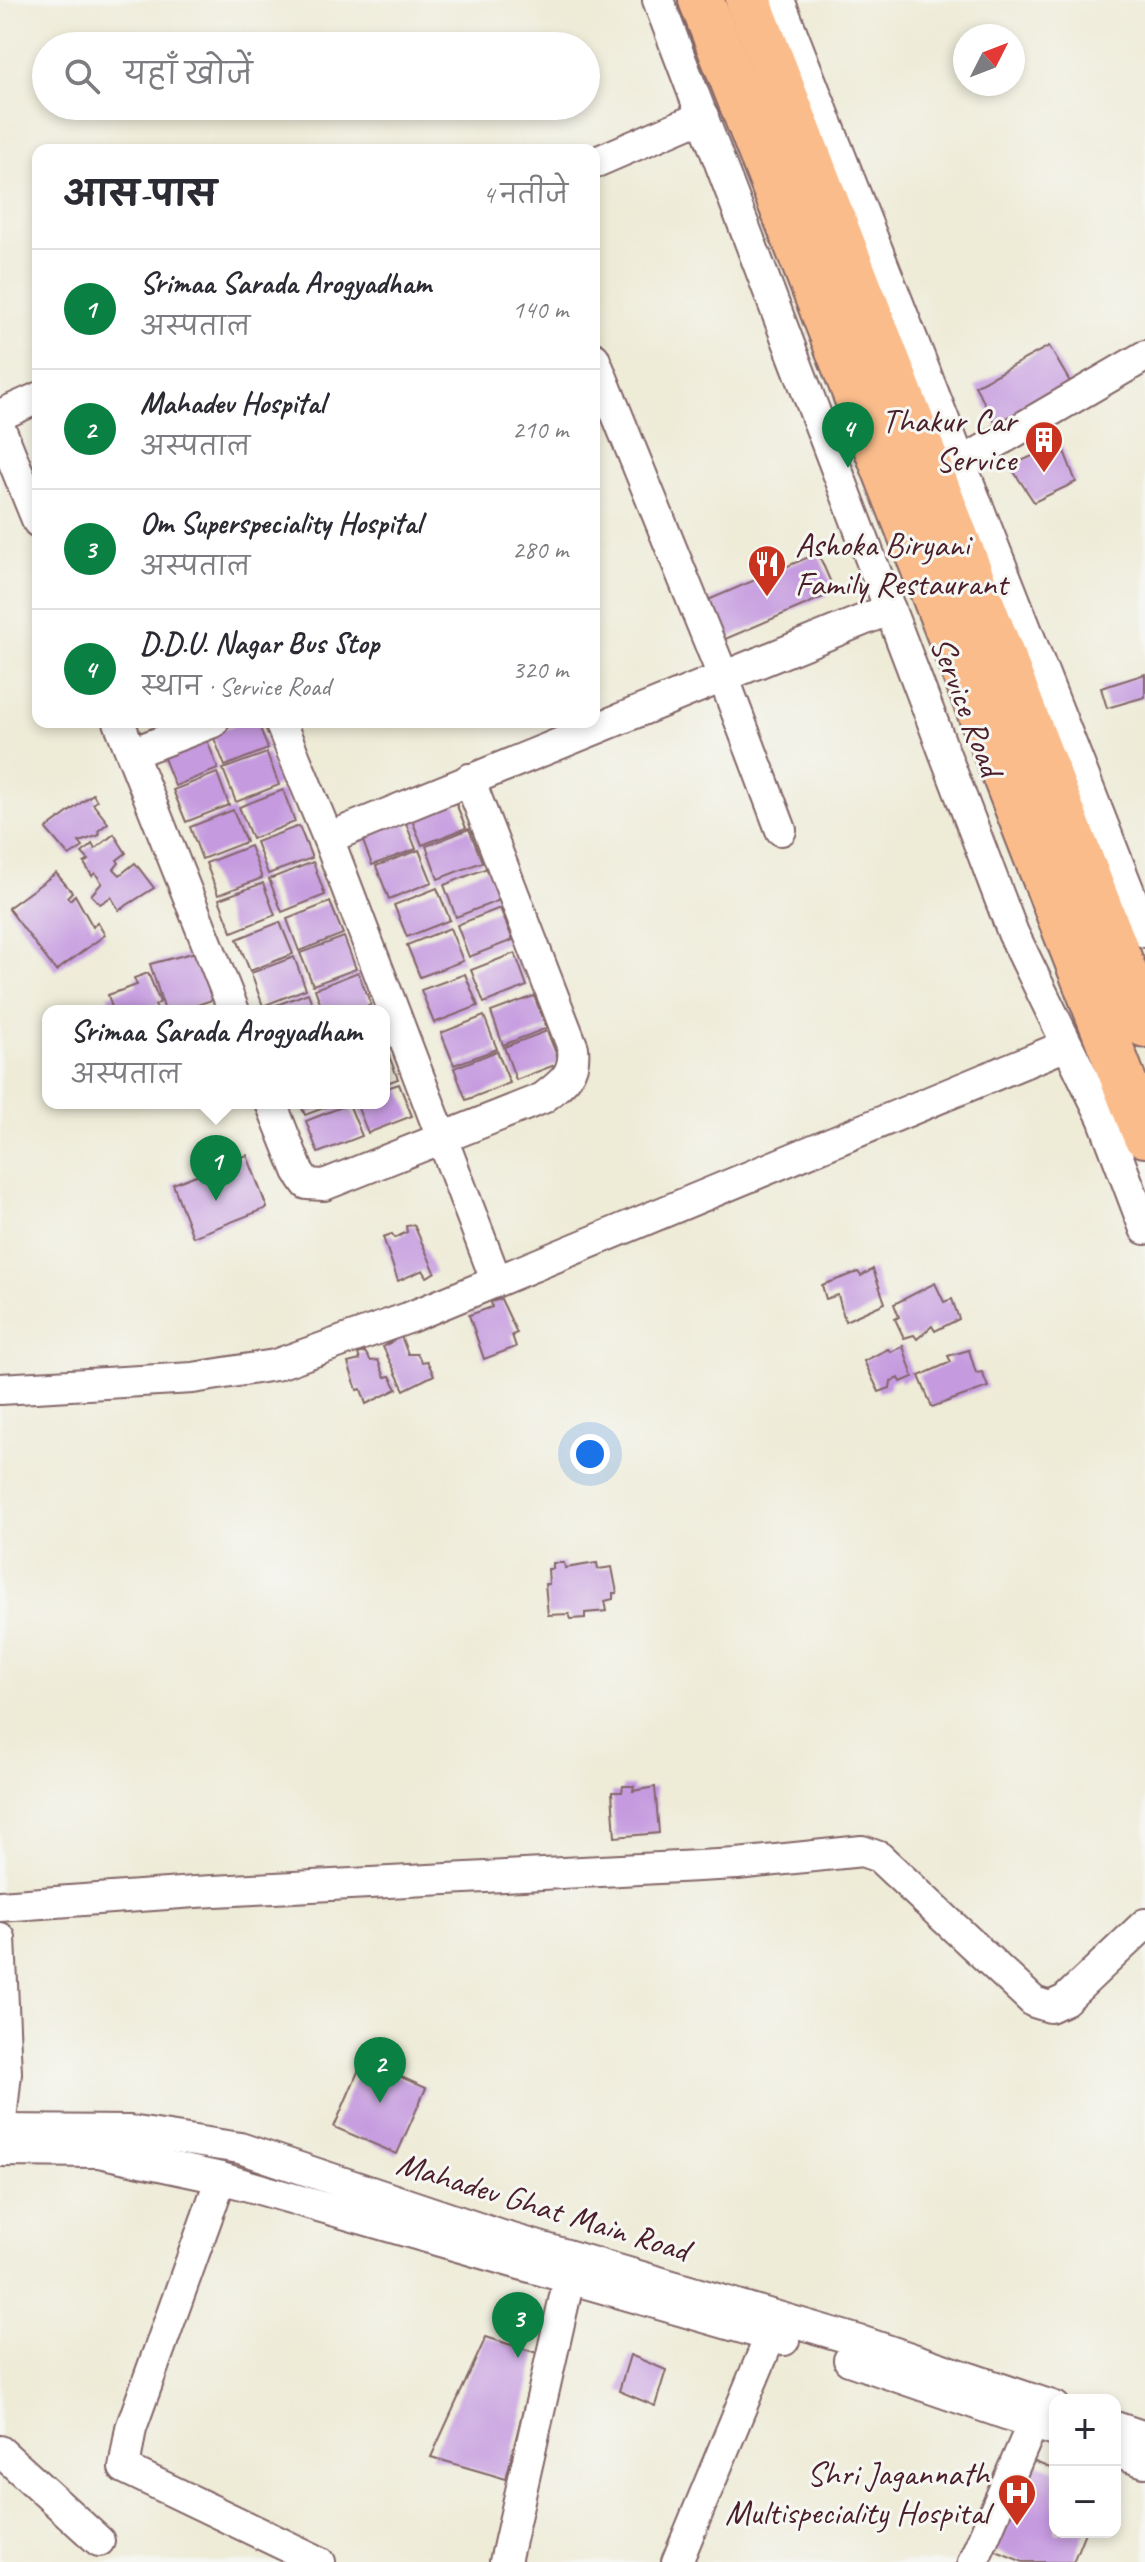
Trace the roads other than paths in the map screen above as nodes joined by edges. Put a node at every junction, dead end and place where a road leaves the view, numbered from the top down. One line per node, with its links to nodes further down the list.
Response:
1 (658, 0): 5 (street, Service Road)
2 (701, 0): 30 (highway)
3 (748, 0): 27 (highway)
4 (779, 0): 12 (street)
5 (703, 116): 6 (street); 14 (street, Service Road)
6 (600, 160)
7 (1145, 356): 12 (street)
8 (600, 373): 15 (street)
9 (32, 401): 10 (street)
10 (0, 415)
11 (0, 428): 13 (street)
12 (961, 463): 25 (street)
13 (32, 507)
14 (890, 609): 15 (street); 28 (street, Service Road)
15 (723, 676): 16 (street); 23 (street)
16 (600, 719)
17 (122, 728): 21 (street)
18 (197, 728): 21 (street)
19 (282, 728): 24 (street)
20 (574, 728): 22 (street)
21 (132, 753): 26 (street)
22 (469, 779): 24 (street); 31 (street)
23 (781, 830)
24 (328, 838): 31 (street)
25 (1145, 932)
26 (232, 1005)
27 (1145, 1025)
28 (1067, 1045): 30 (street, Service Road); 33 (street)
29 (273, 1109): 31 (street)
30 (1127, 1119): 32 (street, Service Road)
31 (442, 1140): 33 (street)
32 (1145, 1229)
33 (496, 1280): 34 (street)
34 (0, 1389)
35 (0, 1906): 36 (street)
36 (1145, 1924)
37 (0, 1938): 38 (street)
38 (0, 2130): 43 (street, Mahadev Ghat Main Road)
39 (0, 2151): 40 (street)
40 (221, 2178): 41 (street); 50 (street)
41 (569, 2279): 42 (street); 51 (street)
42 (770, 2337): 43 (street); 52 (street)
43 (1048, 2420): 53 (street)
44 (1121, 2429): 45 (street)
45 (1145, 2437)
46 (0, 2451): 49 (street)
47 (1121, 2454): 48 (street)
48 (1145, 2462)
49 (99, 2541)
50 (320, 2562)
51 (505, 2562)
52 (677, 2562)
53 (973, 2562)

